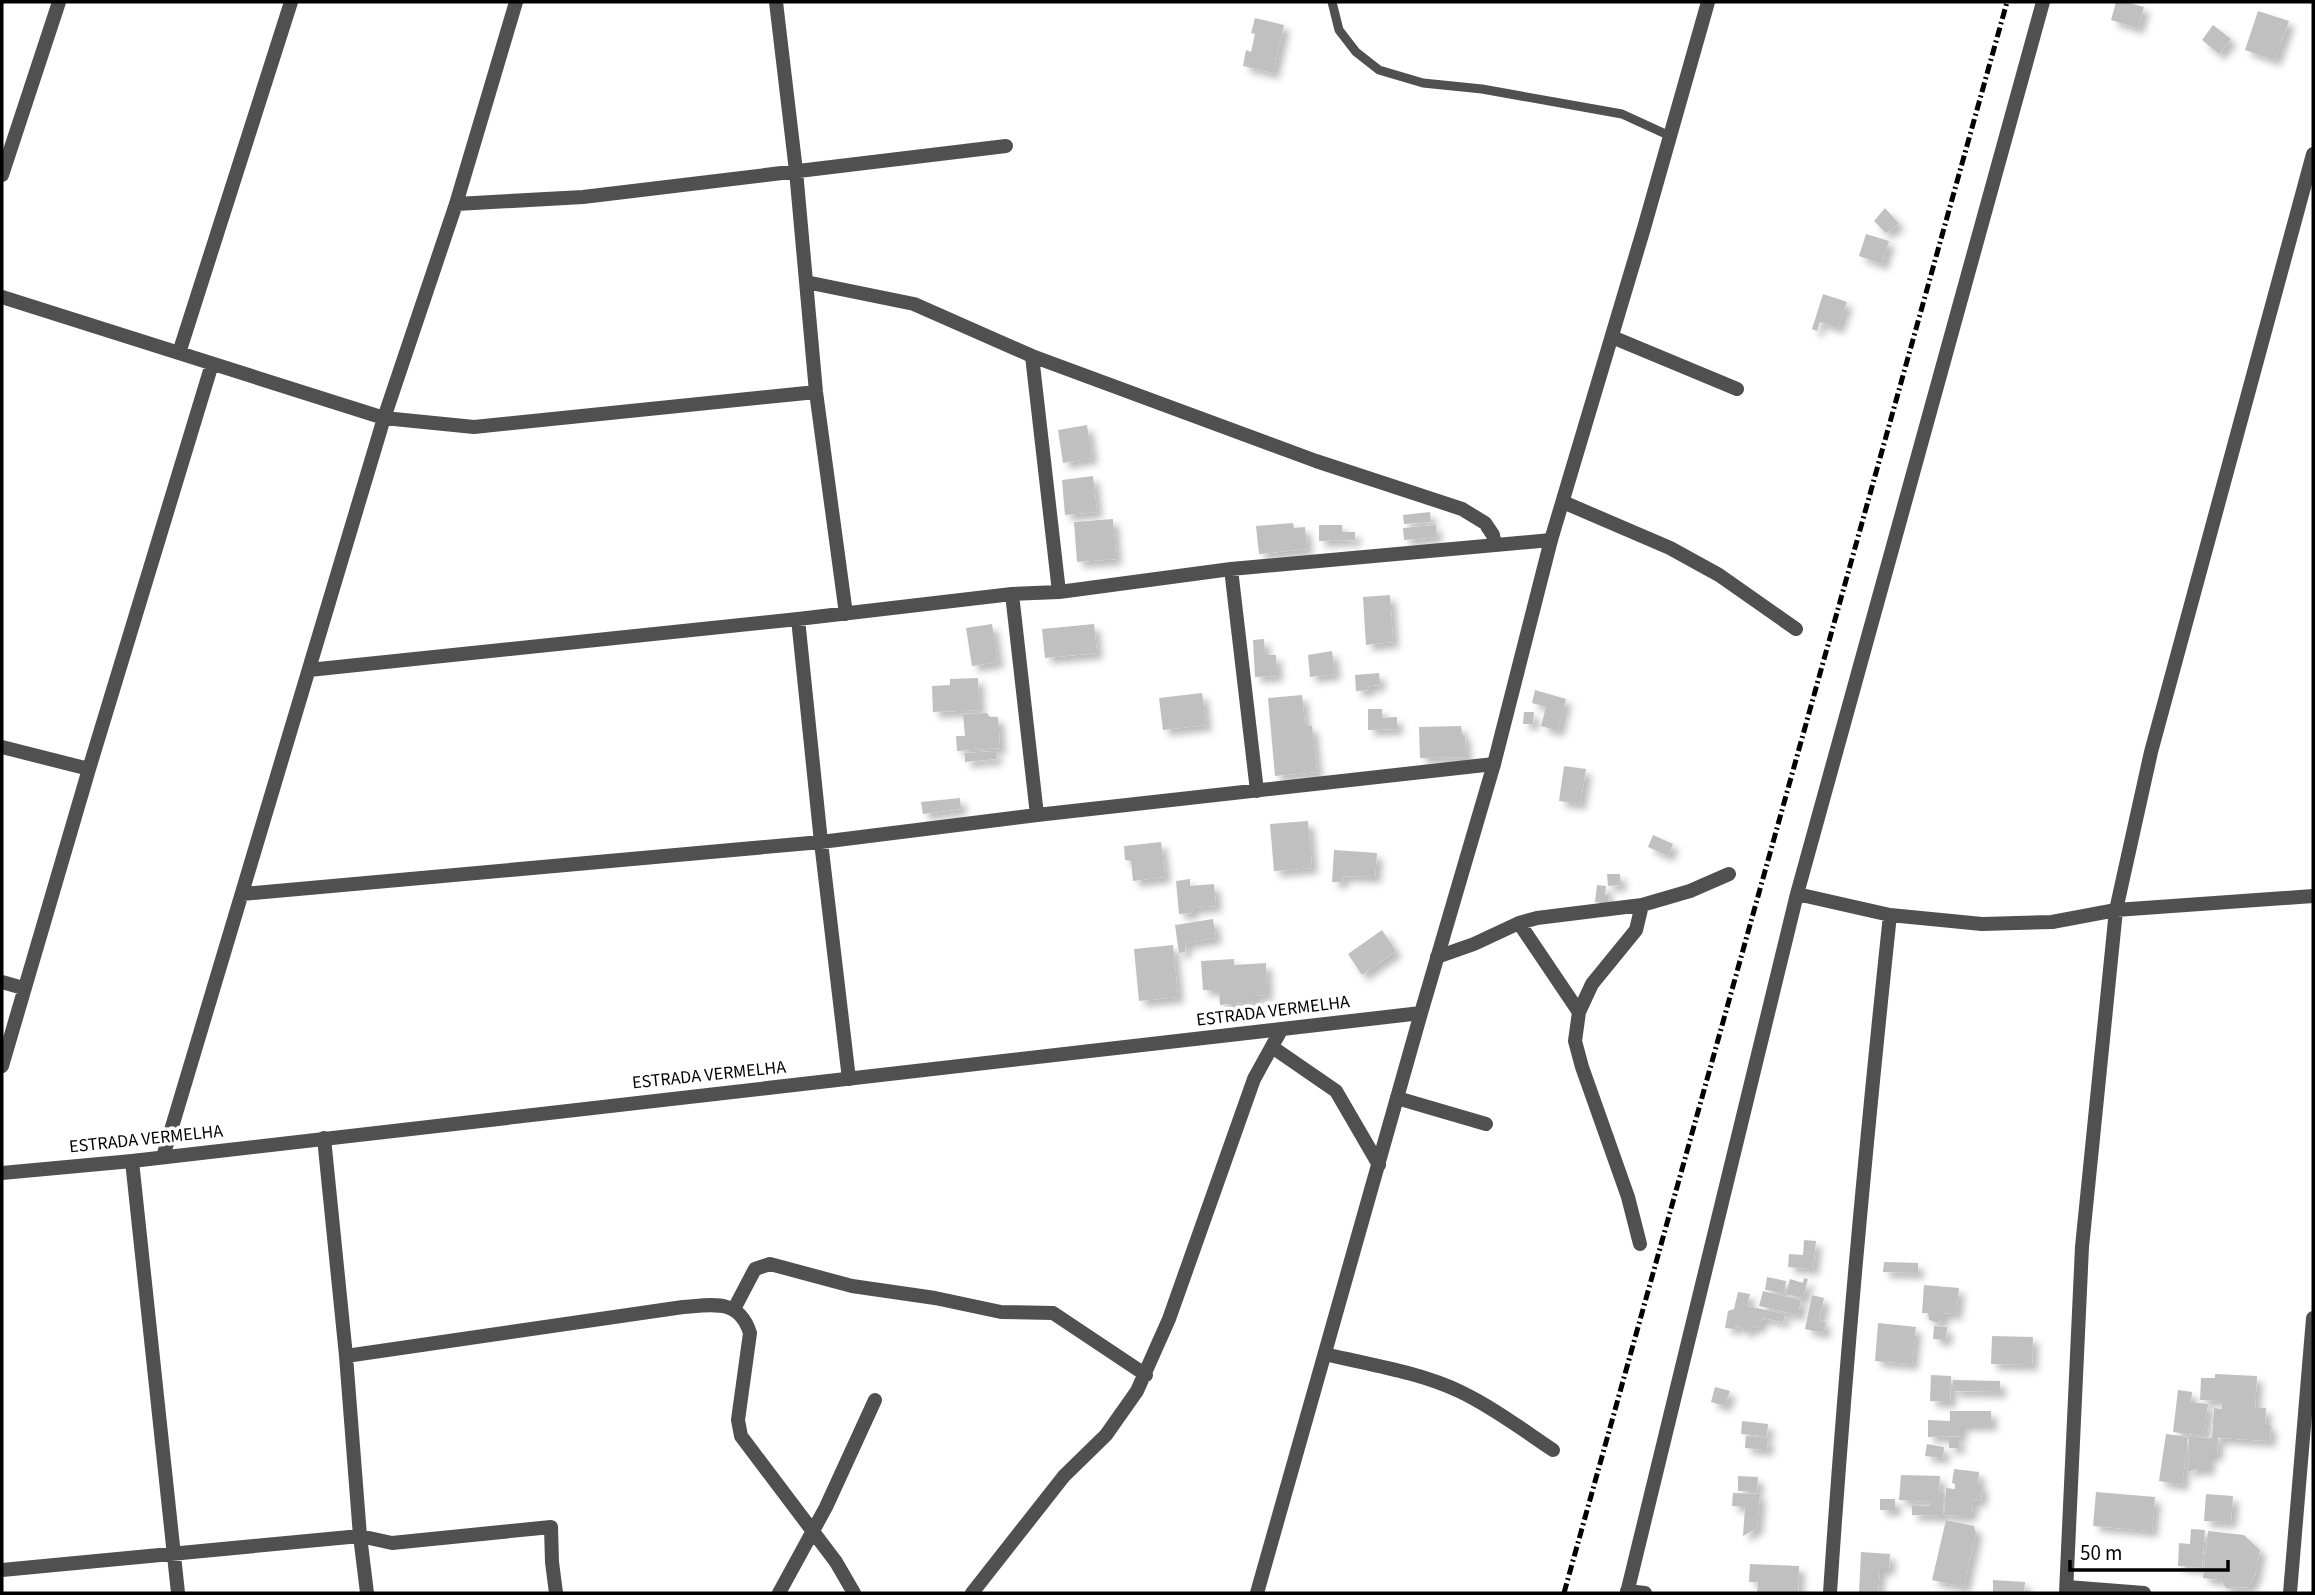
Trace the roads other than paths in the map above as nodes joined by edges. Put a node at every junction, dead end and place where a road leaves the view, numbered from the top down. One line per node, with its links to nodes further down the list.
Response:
1 (59, 2): 12 (street)
2 (290, 2): 17 (street)
3 (516, 2): 13 (street)
4 (776, 2): 11 (street)
5 (1332, 2): 8 (lane)
6 (1708, 2): 8 (street)
7 (2043, 2): 41 (street)
8 (1670, 136): 16 (street)
9 (1006, 146): 11 (street)
10 (2313, 154): 44 (street)
11 (796, 171): 13 (street); 14 (street)
12 (2, 175)
13 (456, 204): 22 (street)
14 (806, 282): 18 (street); 21 (street)
15 (2, 297): 17 (street)
16 (1612, 337): 20 (street); 23 (street)
17 (179, 354): 19 (street)
18 (1032, 355): 25 (street); 27 (street)
19 (212, 364): 22 (street); 35 (street)
20 (1737, 388)
21 (816, 392): 22 (street); 29 (street)
22 (384, 418): 32 (street)
23 (1563, 502): 24 (street); 31 (street)
24 (1551, 540): 25 (street); 34 (street)
25 (1494, 545): 26 (street)
26 (1231, 569): 27 (street); 36 (street)
27 (1059, 592): 28 (street)
28 (1012, 594): 29 (street); 37 (street)
29 (846, 614): 30 (street)
30 (798, 619): 32 (street); 38 (street)
31 (1796, 629)
32 (309, 670): 40 (street)
33 (2, 747): 35 (street)
34 (1494, 764): 36 (street); 47 (street)
35 (89, 769): 49 (street)
36 (1257, 791): 37 (street)
37 (1037, 815): 38 (street)
38 (821, 842): 40 (street); 55 (street)
39 (1728, 874): 43 (street)
40 (242, 894): 59 (street)
41 (1797, 894): 45 (street); 77 (street)
42 (2313, 896): 44 (street)
43 (1643, 905): 46 (street); 50 (street)
44 (2116, 910): 45 (street); 76 (street)
45 (1890, 915): 86 (street)
46 (1519, 923): 47 (street); 50 (street)
47 (1437, 957): 51 (street)
48 (2, 982): 49 (street)
49 (23, 988): 54 (street)
50 (1579, 1012): 63 (street)
51 (1421, 1013): 52 (street, ESTRADA VERMELHA); 56 (street)
52 (1281, 1030): 53 (street); 55 (street, ESTRADA VERMELHA)
53 (1272, 1047): 61 (street); 68 (street)
54 (2, 1066)
55 (849, 1079): 58 (street, ESTRADA VERMELHA)
56 (1397, 1098): 57 (street); 61 (street)
57 (1486, 1124)
58 (324, 1138): 59 (street, ESTRADA VERMELHA); 67 (street)
59 (163, 1157): 60 (street, ESTRADA VERMELHA)
60 (132, 1161): 62 (street, ESTRADA VERMELHA); 74 (street)
61 (1378, 1165): 66 (street)
62 (2, 1173)
63 (1640, 1244)
64 (734, 1309): 67 (street); 68 (street); 72 (street)
65 (2313, 1318): 70 (street)
66 (1325, 1354): 71 (street); 84 (street)
67 (346, 1356): 73 (street)
68 (1146, 1375): 83 (street)
69 (875, 1400): 72 (street)
70 (2309, 1409): 88 (street)
71 (1553, 1450)
72 (812, 1530): 81 (street); 82 (street)
73 (360, 1536): 74 (street); 79 (street); 80 (street)
74 (174, 1553): 75 (street); 78 (street)
75 (2, 1570)
76 (2066, 1590): 87 (street)
77 (1627, 1592): 85 (street)
78 (178, 1593)
79 (367, 1593)
80 (556, 1593)
81 (779, 1593)
82 (854, 1593)
83 (972, 1593)
84 (1257, 1593)
85 (1645, 1593)
86 (1830, 1593)
87 (2144, 1593)
88 (2290, 1593)

